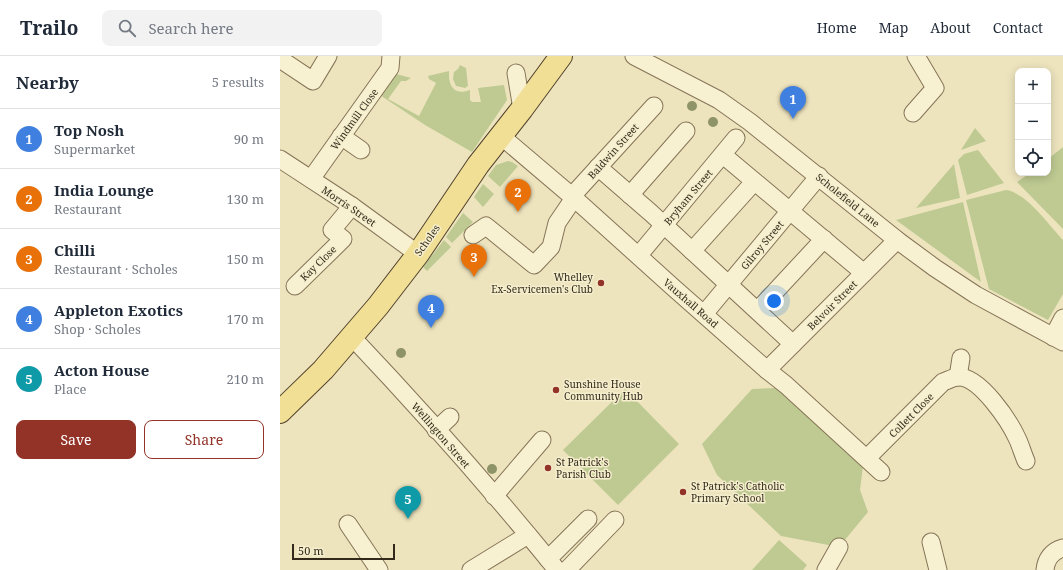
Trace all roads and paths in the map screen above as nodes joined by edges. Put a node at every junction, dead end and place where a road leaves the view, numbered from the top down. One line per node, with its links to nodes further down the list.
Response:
1 (328, 56): 6 (street)
2 (391, 56): 12 (street, Windmill Close)
3 (561, 56): 9 (main road, Scholes)
4 (634, 56): 19 (street, Scholefield Lane)
5 (916, 56): 10 (street)
6 (280, 59)
7 (516, 73): 9 (street)
8 (654, 106): 18 (street, Baldwin Street)
9 (522, 110): 13 (main road, Scholes)
10 (913, 113)
11 (686, 131): 22 (street)
12 (341, 136): 15 (street); 20 (street, Windmill Close)
13 (501, 136): 23 (street, Vauxhall Road); 31 (main road, Scholes)
14 (736, 138): 16 (street, Bryham Street)
15 (361, 150)
16 (722, 155): 21 (street); 26 (street, Bryham Street)
17 (280, 159): 20 (street, Morris Street)
18 (598, 167): 22 (street); 23 (street, Baldwin Street)
19 (819, 176): 25 (street, Gilroy Street); 29 (street, Scholefield Lane)
20 (311, 179): 24 (street, Morris Street)
21 (754, 182): 25 (street); 30 (street)
22 (630, 195): 26 (street)
23 (573, 197): 27 (street, Baldwin Street); 32 (street, Vauxhall Road)
24 (352, 206): 31 (street, Morris Street); 35 (street, Kay Close)
25 (790, 211): 28 (street); 34 (street, Gilroy Street)
26 (664, 225): 30 (street); 32 (street, Bryham Street)
27 (473, 235)
28 (824, 239): 33 (street); 36 (street)
29 (897, 240): 33 (street, Belvoir Street); 40 (street, Scholefield Lane)
30 (692, 251): 34 (street)
31 (418, 254): 39 (main road, Scholes)
32 (639, 255): 37 (street, Vauxhall Road)
33 (864, 273): 41 (street, Belvoir Street)
34 (730, 284): 36 (street); 37 (street, Gilroy Street)
35 (295, 286)
36 (758, 310): 41 (street)
37 (704, 314): 43 (street, Vauxhall Road)
38 (1063, 318): 40 (street)
39 (352, 337): 45 (main road, Scholes); 47 (street, Wellington Street)
40 (1058, 340)
41 (793, 344): 43 (street, Belvoir Street)
42 (961, 358): 44 (street)
43 (767, 370): 49 (street, Vauxhall Road)
44 (958, 377): 49 (street, Collett Close); 50 (street)
45 (280, 412)
46 (450, 417): 47 (street)
47 (436, 430): 52 (street, Wellington Street)
48 (542, 440): 52 (street)
49 (867, 458): 51 (street, Vauxhall Road)
50 (1026, 461)
51 (881, 472)
52 (494, 496): 56 (street, Wellington Street)
53 (588, 519): 60 (street)
54 (614, 520): 63 (street)
55 (348, 524): 61 (street)
56 (528, 535): 60 (street, Wellington Street); 62 (street)
57 (931, 542): 65 (street)
58 (839, 547): 64 (street)
59 (1063, 548): 66 (street)
60 (552, 565)
61 (379, 570)
62 (471, 570)
63 (567, 570)
64 (826, 570)
65 (938, 570)
66 (1044, 570)

